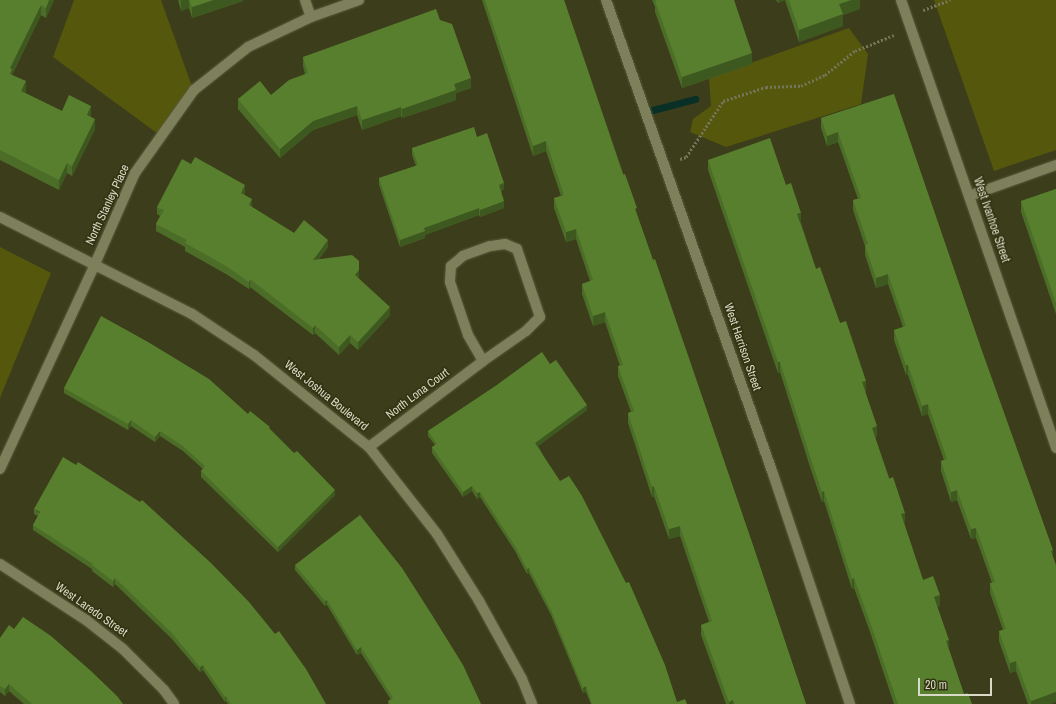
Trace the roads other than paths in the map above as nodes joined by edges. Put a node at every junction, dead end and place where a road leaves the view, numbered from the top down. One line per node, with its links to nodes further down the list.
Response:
1 (305, 0): 5 (street)
2 (359, 0): 5 (street, North Stanley Place)
3 (606, 0): 17 (street, West Harrison Street)
4 (902, 0): 7 (street, West Ivanhoe Street)
5 (311, 17): 9 (street, North Stanley Place)
6 (1056, 165): 7 (street)
7 (969, 196): 12 (street, West Ivanhoe Street)
8 (0, 217): 9 (street, West Joshua Boulevard)
9 (95, 264): 11 (street, West Joshua Boulevard); 13 (street, North Stanley Place)
10 (483, 361): 10 (street, North Lona Court); 11 (street, North Lona Court)
11 (370, 448): 16 (street, West Joshua Boulevard)
12 (1056, 448)
13 (0, 468)
14 (0, 564): 15 (street, West Laredo Street)
15 (174, 704)
16 (532, 704)
17 (850, 704)

